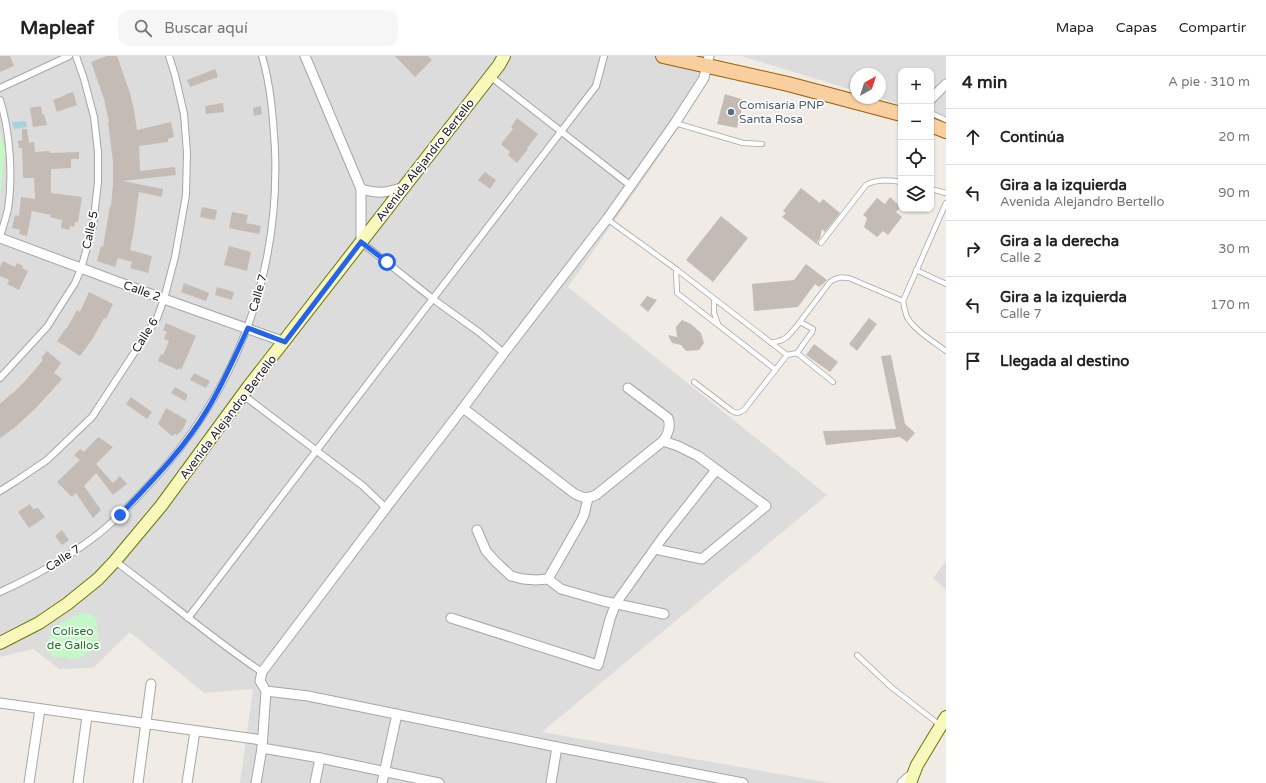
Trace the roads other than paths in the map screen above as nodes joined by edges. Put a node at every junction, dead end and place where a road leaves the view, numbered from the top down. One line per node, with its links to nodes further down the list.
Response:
1 (69, 56): 13 (street)
2 (76, 56): 35 (street, Calle 5)
3 (169, 56): 40 (street, Calle 6)
4 (262, 56): 45 (street, Calle 7)
5 (305, 56): 27 (street)
6 (512, 56): 9 (main road, Avenida Alejandro Bertello)
7 (604, 56): 22 (street)
8 (663, 56): 10 (main road)
9 (502, 60): 11 (main road, Avenida Alejandro Bertello)
10 (708, 61): 16 (main road); 19 (street)
11 (490, 76): 22 (street); 26 (main road, Avenida Alejandro Bertello)
12 (946, 84): 14 (street)
13 (0, 88)
14 (934, 96)
15 (0, 100): 32 (street)
16 (898, 113)
17 (934, 114): 18 (lane)
18 (946, 120)
19 (675, 123): 23 (lane); 25 (street)
20 (934, 126): 21 (main road)
21 (946, 131)
22 (561, 132): 25 (street); 41 (street)
23 (762, 144)
24 (898, 182): 34 (lane)
25 (631, 186): 31 (street)
26 (404, 187): 27 (street); 33 (main road, Avenida Alejandro Bertello)
27 (361, 189): 33 (street)
28 (934, 190): 29 (lane)
29 (946, 193)
30 (946, 203): 37 (lane)
31 (607, 219): 36 (lane); 49 (street)
32 (0, 237): 35 (street, Calle 2)
33 (361, 242): 41 (street); 46 (main road, Avenida Alejandro Bertello)
34 (821, 243)
35 (81, 269): 40 (street, Calle 2); 53 (street, Calle 5)
36 (676, 269): 39 (lane); 44 (lane)
37 (916, 270): 38 (lane); 42 (lane)
38 (946, 284)
39 (714, 298): 44 (lane); 47 (lane)
40 (164, 299): 45 (street, Calle 2); 62 (street, Calle 6)
41 (433, 299): 49 (street); 60 (street)
42 (903, 301): 43 (lane); 48 (lane)
43 (800, 322): 47 (lane); 50 (lane)
44 (719, 325): 52 (lane)
45 (248, 328): 46 (street, Calle 2); 69 (street, Calle 7)
46 (285, 342): 57 (main road, Avenida Alejandro Bertello)
47 (771, 343): 51 (lane)
48 (946, 351)
49 (504, 353): 58 (street)
50 (797, 353): 51 (lane); 55 (lane)
51 (787, 355): 52 (lane)
52 (776, 370): 54 (lane)
53 (0, 378)
54 (694, 382)
55 (833, 382)
56 (628, 388): 59 (street)
57 (243, 395): 60 (street); 67 (main road, Avenida Alejandro Bertello)
58 (463, 408): 63 (street); 64 (street)
59 (663, 441): 61 (street); 63 (street)
60 (316, 451): 64 (street); 72 (street)
61 (716, 470): 66 (street); 66 (street)
62 (0, 491)
63 (588, 498): 68 (street)
64 (386, 508): 76 (street)
65 (477, 530): 68 (street)
66 (654, 549): 70 (street)
67 (115, 561): 72 (street); 74 (main road, Avenida Alejandro Bertello)
68 (548, 579): 70 (street)
69 (0, 592)
70 (616, 603): 71 (street); 73 (street)
71 (664, 614)
72 (188, 618): 76 (street)
73 (451, 618)
74 (0, 643)
75 (857, 655): 83 (lane)
76 (262, 672): 78 (street)
77 (151, 684): 84 (street)
78 (266, 691): 81 (street); 86 (street)
79 (0, 703): 80 (street)
80 (40, 709): 82 (street); 91 (street)
81 (397, 714): 87 (street); 89 (street)
82 (87, 716): 84 (street); 92 (street)
83 (943, 721): 90 (main road)
84 (146, 724): 85 (street); 93 (street)
85 (195, 731): 86 (street); 94 (street)
86 (262, 744): 88 (street); 95 (street)
87 (557, 747): 99 (street); 100 (street)
88 (320, 758): 89 (street); 96 (street)
89 (385, 773): 97 (street); 98 (street)
90 (908, 781)
91 (29, 783)
92 (78, 783)
93 (138, 783)
94 (187, 783)
95 (256, 783)
96 (315, 783)
97 (382, 783)
98 (439, 783)
99 (551, 783)
100 (743, 783)

